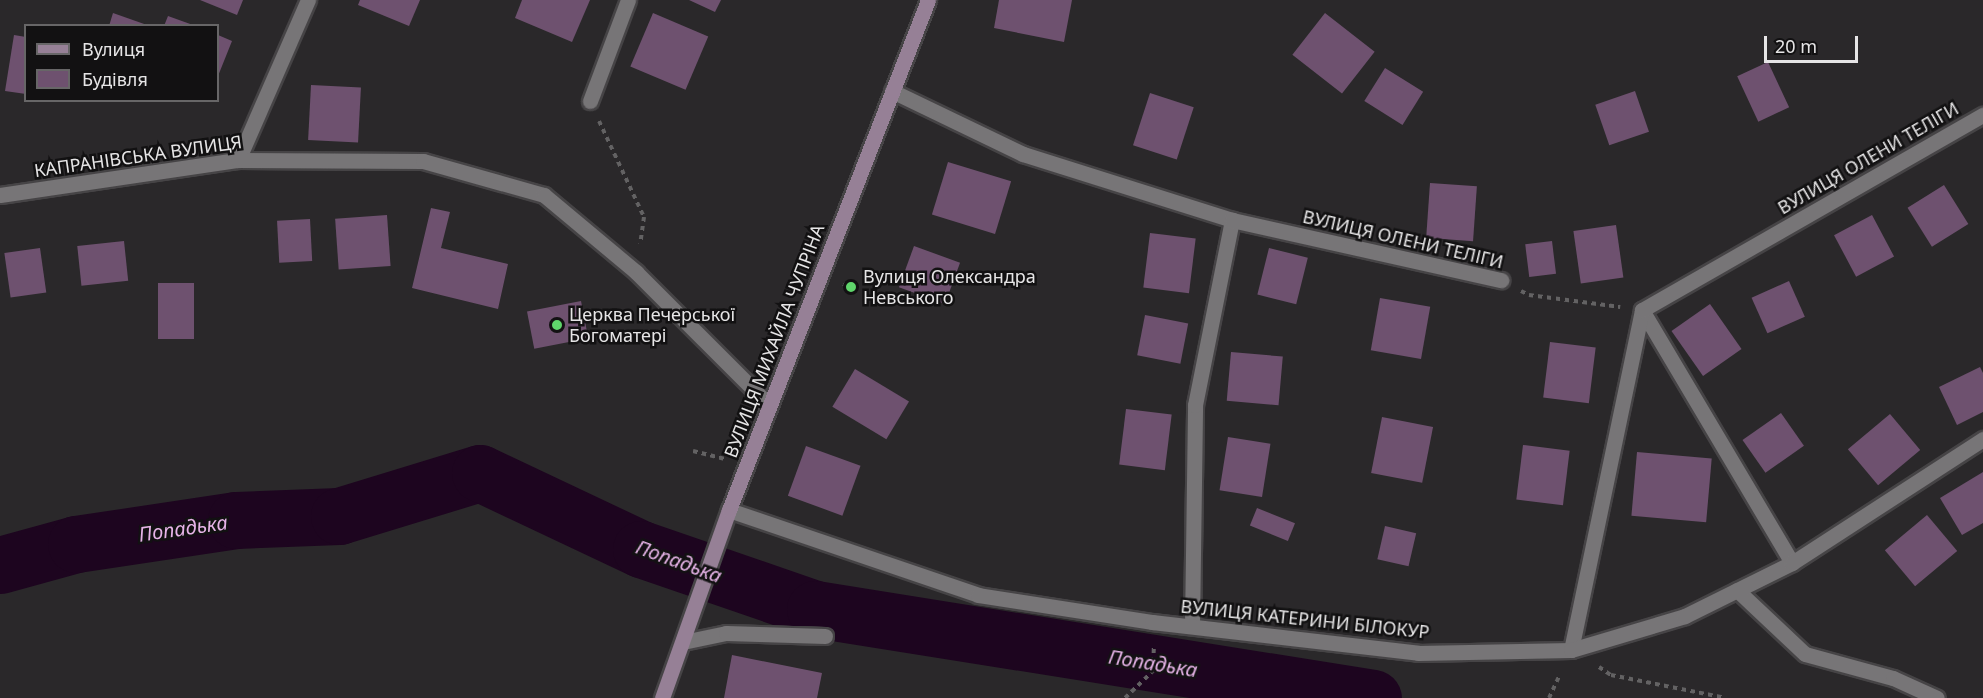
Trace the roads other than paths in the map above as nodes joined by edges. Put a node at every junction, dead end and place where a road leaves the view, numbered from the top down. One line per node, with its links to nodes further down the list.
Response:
1 (308, 0): 7 (street)
2 (628, 0): 5 (street)
3 (928, 0): 4 (main road, ВУЛИЦЯ МИХАЙЛА ЧУПРІНА)
4 (892, 91): 9 (street, ВУЛИЦЯ ОЛЕНИ ТЕЛІГИ); 12 (main road, ВУЛИЦЯ МИХАЙЛА ЧУПРІНА)
5 (590, 100)
6 (1983, 115): 11 (street, ВУЛИЦЯ ОЛЕНИ ТЕЛІГИ)
7 (238, 160): 8 (street, КАПРАНІВСЬКА ВУЛИЦЯ); 12 (street, КАПРАНІВСЬКА ВУЛИЦЯ)
8 (0, 195)
9 (1232, 220): 10 (street, ВУЛИЦЯ ОЛЕНИ ТЕЛІГИ); 17 (street)
10 (1501, 280)
11 (1642, 310): 15 (street); 20 (street)
12 (769, 405): 14 (main road, ВУЛИЦЯ МИХАЙЛА ЧУПРІНА)
13 (1983, 440): 15 (street, ВУЛИЦЯ КАТЕРИНИ БІЛОКУР)
14 (729, 510): 17 (street, ВУЛИЦЯ КАТЕРИНИ БІЛОКУР); 19 (main road, ВУЛИЦЯ МИХАЙЛА ЧУПРІНА)
15 (1792, 563): 16 (street, ВУЛИЦЯ КАТЕРИНИ БІЛОКУР)
16 (1737, 590): 20 (street, ВУЛИЦЯ КАТЕРИНИ БІЛОКУР); 22 (street)
17 (1192, 626): 20 (street, ВУЛИЦЯ КАТЕРИНИ БІЛОКУР)
18 (825, 636): 19 (street)
19 (683, 642): 21 (main road, ВУЛИЦЯ МИХАЙЛА ЧУПРІНА)
20 (1571, 650)
21 (662, 698)
22 (1937, 698)

